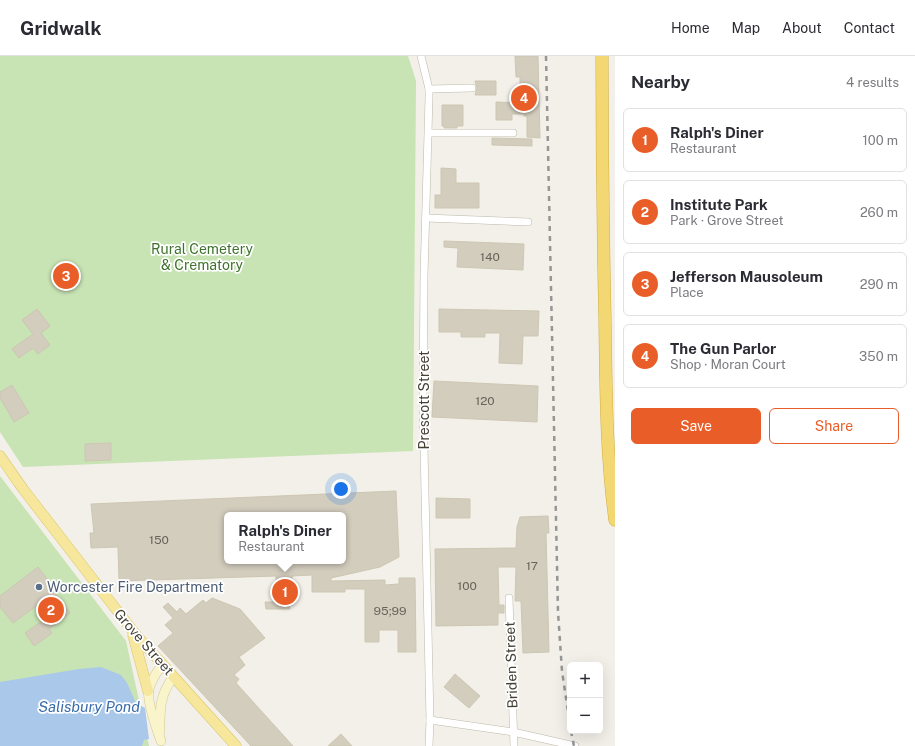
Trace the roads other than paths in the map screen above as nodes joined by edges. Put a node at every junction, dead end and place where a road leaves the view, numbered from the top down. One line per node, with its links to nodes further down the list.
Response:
1 (420, 56): 4 (street, Prescott Street)
2 (602, 56): 10 (highway)
3 (472, 88): 4 (street)
4 (429, 89): 5 (street, Prescott Street)
5 (428, 133): 6 (street); 7 (street, Prescott Street)
6 (513, 133)
7 (426, 218): 8 (street); 16 (street, Prescott Street)
8 (528, 222)
9 (0, 456): 12 (main road, Grove Street)
10 (615, 520)
11 (509, 598): 17 (street, Briden Street)
12 (132, 631): 13 (main road, Grove Street); 15 (main road)
13 (162, 665): 14 (main road, Grove Street); 15 (main road)
14 (173, 677): 18 (main road); 19 (main road, Grove Street)
15 (148, 691): 18 (main road)
16 (430, 720): 17 (street); 20 (street, Prescott Street)
17 (514, 732): 21 (street, Briden Street); 22 (street)
18 (161, 744)
19 (236, 746)
20 (429, 746)
21 (514, 746)
22 (575, 746)

